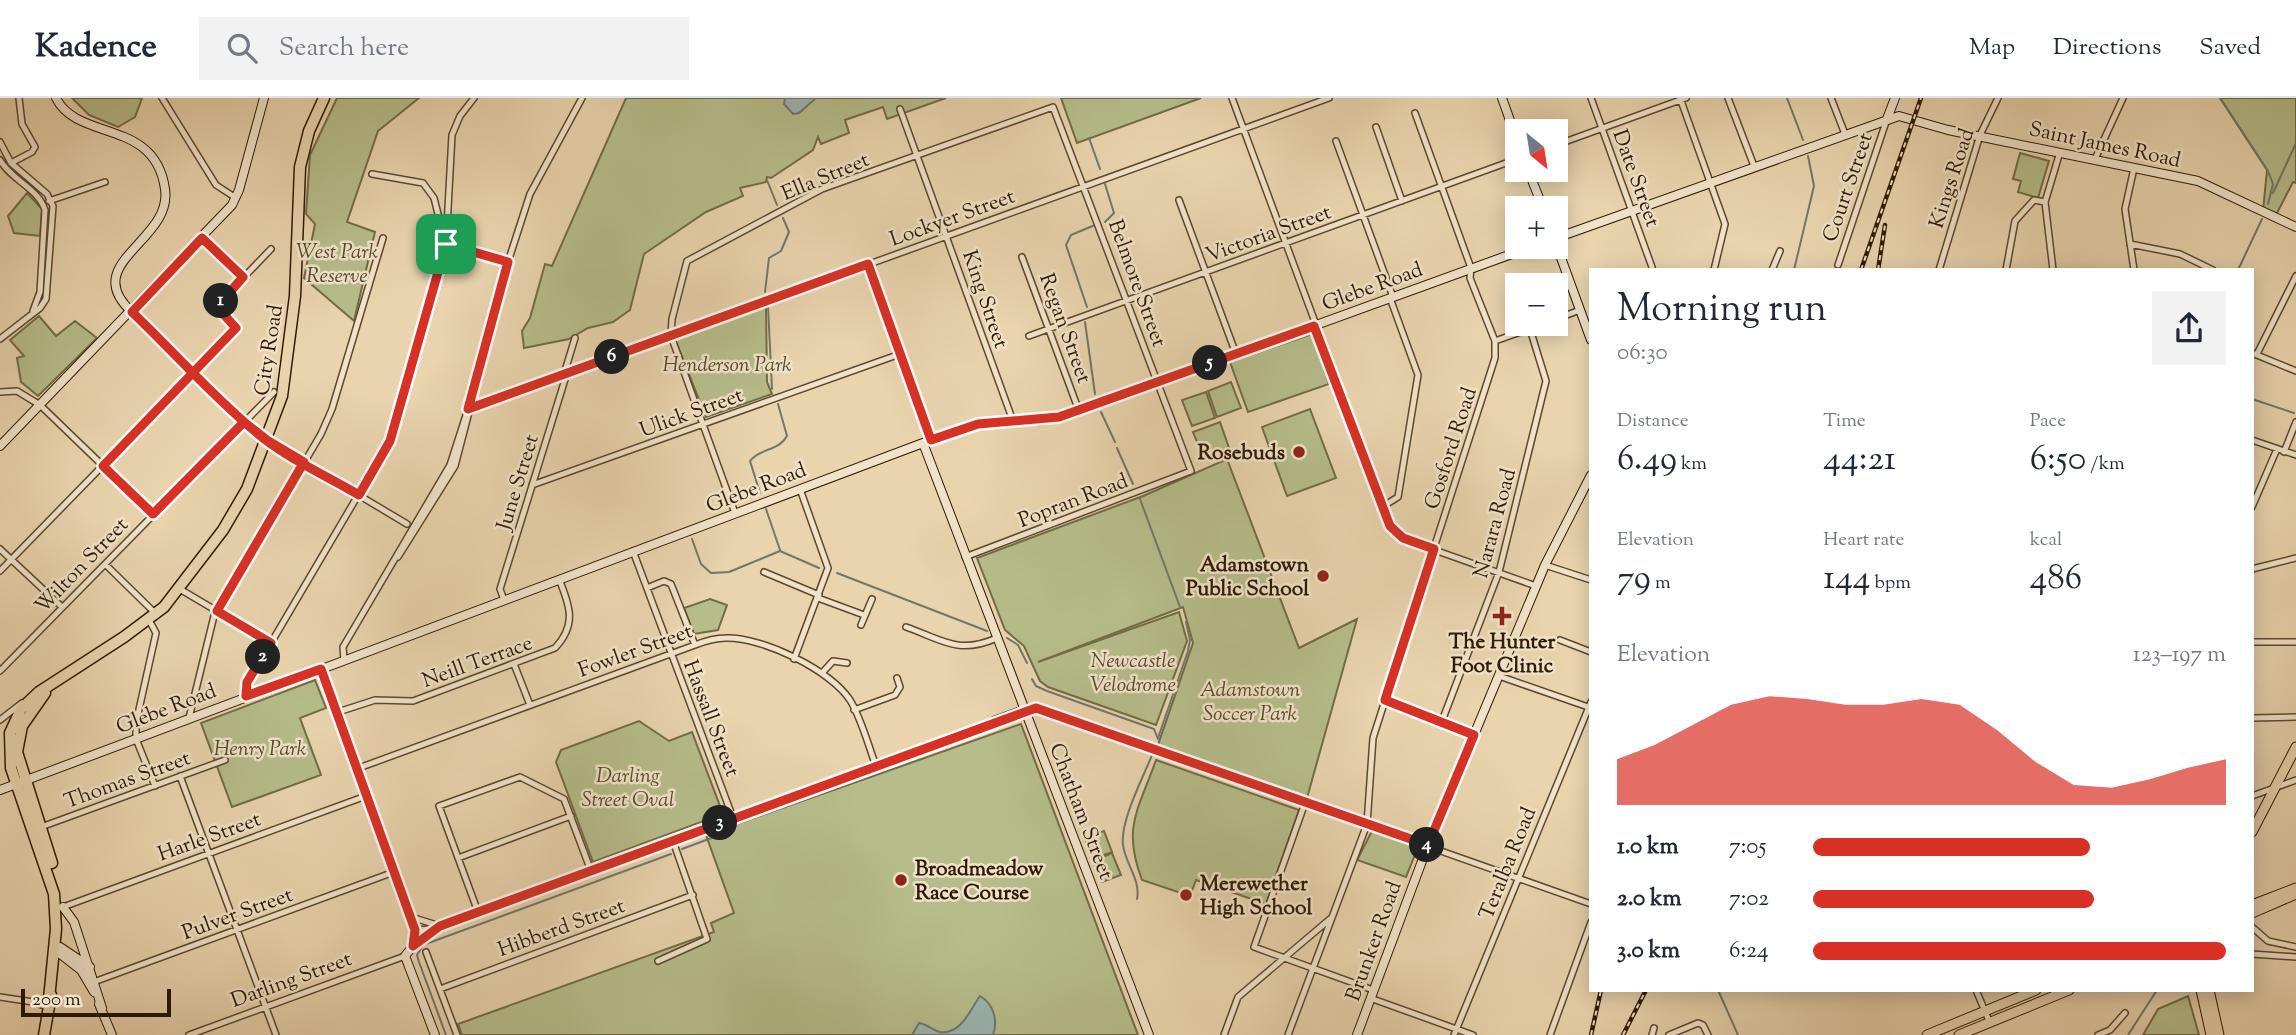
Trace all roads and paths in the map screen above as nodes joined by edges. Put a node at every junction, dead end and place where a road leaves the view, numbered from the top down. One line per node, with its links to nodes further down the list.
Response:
1 (19, 98): 35 (street)
2 (56, 98): 84 (main road)
3 (162, 98): 44 (street)
4 (264, 98): 44 (main road)
5 (324, 98): 112 (highway, City Road)
6 (474, 98): 57 (street)
7 (582, 98): 65 (street)
8 (1232, 98): 25 (street)
9 (1329, 98): 25 (street, Lockyer Street)
10 (1502, 98): 21 (main road)
11 (1591, 98): 24 (street, Date Street)
12 (1728, 98): 37 (street)
13 (1831, 98): 26 (street)
14 (1895, 98): 22 (main road)
15 (1998, 98): 27 (street, Kings Road)
16 (2123, 98): 33 (street)
17 (1682, 99): 24 (street); 41 (street)
18 (1053, 107): 32 (street, Ella Street); 42 (street, Belmore Street)
19 (900, 109): 32 (street, King Street)
20 (1415, 113): 43 (street)
21 (1510, 119)
22 (1887, 120): 26 (main road); 27 (main road, Saint James Road); 67 (street, Court Street)
23 (1376, 127): 47 (street)
24 (1602, 128): 29 (street); 50 (street, Date Street)
25 (1243, 130): 42 (street, Lockyer Street); 58 (street)
26 (1844, 134): 37 (main road)
27 (1980, 135): 31 (main road, Saint James Road); 72 (street, Kings Road)
28 (1336, 141): 51 (street)
29 (1568, 141)
30 (0, 142): 35 (street)
31 (2060, 152): 33 (main road, Saint James Road); 48 (street)
32 (918, 156): 54 (street, King Street); 89 (street, Ella Street)
33 (2095, 159): 38 (main road, Saint James Road)
34 (0, 160): 49 (street)
35 (11, 163): 45 (street)
36 (1505, 163): 43 (street, Victoria Street)
37 (1754, 166): 41 (main road)
38 (2134, 168): 52 (main road, Saint James Road); 59 (street)
39 (372, 174): 57 (street)
40 (105, 182): 45 (street)
41 (1711, 183): 50 (main road); 70 (street)
42 (1086, 185): 54 (street, Lockyer Street); 81 (street, Belmore Street)
43 (1441, 187): 47 (street, Victoria Street); 68 (street)
44 (237, 198): 55 (main road)
45 (51, 200): 49 (street); 83 (street)
46 (1179, 200): 77 (street)
47 (1402, 201): 51 (street, Victoria Street)
48 (2045, 202): 73 (street); 74 (street)
49 (43, 203): 83 (street)
50 (1632, 211): 53 (main road); 69 (street, Date Street)
51 (1363, 215): 58 (street, Victoria Street); 80 (street)
52 (2296, 227)
53 (1568, 234)
54 (948, 236): 66 (street, Lockyer Street); 108 (street, King Street)
55 (202, 238): 79 (street); 84 (main road)
56 (383, 238): 118 (street)
57 (446, 244): 65 (street); 124 (street)
58 (1284, 244): 77 (street, Victoria Street); 86 (street)
59 (2130, 244): 75 (street); 76 (street)
60 (271, 249): 79 (street)
61 (1780, 251): 71 (street)
62 (1505, 256): 68 (main road, Glebe Road)
63 (1023, 257): 87 (street, Regan Street)
64 (1561, 259): 82 (main road)
65 (508, 262): 106 (street)
66 (868, 264): 89 (street, Lockyer Street); 96 (street)
67 (1838, 265)
68 (1471, 268): 80 (main road, Glebe Road); 95 (street)
69 (1652, 268)
70 (1714, 268)
71 (1773, 268)
72 (1940, 268)
73 (2007, 268)
74 (2053, 268)
75 (2134, 268)
76 (2209, 268)
77 (1206, 272): 81 (street, Victoria Street); 97 (street)
78 (2296, 276): 98 (street)
79 (243, 277): 100 (street)
80 (1391, 297): 86 (main road, Glebe Road); 126 (street)
81 (1127, 301): 87 (street, Victoria Street); 102 (street, Belmore Street)
82 (1580, 310): 85 (street); 88 (main road)
83 (33, 311): 94 (street)
84 (132, 312): 100 (street); 105 (main road)
85 (1568, 314)
86 (1314, 326): 97 (main road, Glebe Road); 126 (street)
87 (1049, 329): 90 (street, Victoria Street); 107 (street, Regan Street)
88 (1589, 335)
89 (671, 336): 101 (street, Lockyer Street); 111 (street)
90 (1029, 336)
91 (1510, 336): 95 (street)
92 (1532, 336): 141 (street, Narara Road)
93 (575, 338): 101 (street, June Street)
94 (0, 339)
95 (1495, 341): 131 (street, Gosford Road)
96 (900, 354): 111 (street, Ulick Street); 113 (street)
97 (1236, 354): 102 (main road, Glebe Road)
98 (2254, 354): 99 (street)
99 (2296, 371)
100 (195, 373): 109 (street); 119 (street)
101 (566, 374): 106 (street, Lockyer Street); 122 (street, June Street)
102 (1158, 383): 107 (main road, Glebe Road); 120 (street, Belmore Street)
103 (0, 392): 105 (street)
104 (274, 392): 109 (street, Wilton Street)
105 (40, 405): 115 (main road); 119 (street)
106 (468, 409): 165 (street)
107 (1079, 411): 108 (main road, Glebe Road)
108 (1013, 421): 113 (main road, Glebe Road)
109 (244, 422): 112 (street); 128 (street, Wilton Street)
110 (2296, 422): 116 (street)
111 (702, 425): 122 (street, Ulick Street); 127 (street)
112 (267, 440): 118 (street); 146 (highway, City Road)
113 (927, 441): 123 (main road, Glebe Road); 133 (main road, Chatham Street)
114 (2254, 441): 116 (street)
115 (0, 446)
116 (2281, 450): 117 (street); 125 (street)
117 (2296, 455)
118 (304, 462): 124 (street); 151 (street)
119 (103, 466): 128 (street); 135 (street)
120 (1191, 471): 133 (street, Popran Road)
121 (1589, 479): 137 (main road, Brunker Road)
122 (532, 485): 149 (street, June Street)
123 (800, 489): 127 (main road, Glebe Road); 147 (street)
124 (359, 495): 129 (street); 160 (street)
125 (2254, 503)
126 (1382, 507): 131 (street)
127 (736, 513): 132 (main road, Glebe Road)
128 (153, 514): 136 (street, Wilton Street)
129 (407, 524)
130 (0, 549): 135 (street)
131 (1434, 549): 141 (street); 175 (street, Gosford Road)
132 (633, 551): 142 (main road, Glebe Road); 145 (street, Hassall Street)
133 (965, 557): 156 (main road, Chatham Street)
134 (2296, 558): 138 (street)
135 (11, 559): 139 (street); 150 (street)
136 (105, 564): 150 (street, Wilton Street); 153 (street)
137 (1545, 565): 143 (street); 144 (main road, Brunker Road)
138 (2254, 568)
139 (0, 571)
140 (765, 572): 147 (street)
141 (1499, 572): 144 (street); 187 (street, Narara Road)
142 (559, 579): 149 (main road, Glebe Road); 167 (street, Neill Terrace)
143 (1589, 579)
144 (1536, 586): 171 (main road, Brunker Road)
145 (647, 588): 161 (street); 163 (street, Hassall Street)
146 (178, 589): 151 (street); 153 (highway, City Road)
147 (819, 596): 152 (street); 164 (street)
148 (872, 599): 152 (street)
149 (504, 600): 165 (main road, Glebe Road)
150 (62, 607): 169 (street, Wilton Street)
151 (217, 611): 160 (street); 184 (street)
152 (864, 615): 154 (street)
153 (153, 617): 173 (highway, City Road); 189 (street)
154 (861, 625)
155 (906, 626): 156 (street)
156 (997, 638): 180 (main road, Chatham Street)
157 (1559, 640): 162 (street)
158 (2254, 642): 159 (street)
159 (2296, 642)
160 (271, 643): 174 (street)
161 (695, 645): 163 (street, Fowler Street); 164 (street, Fowler Street)
162 (1589, 651)
163 (671, 654): 176 (street, Fowler Street); 204 (street, Hassall Street)
164 (794, 659): 170 (street, Fowler Street)
165 (344, 660): 168 (main road, Glebe Road)
166 (847, 663): 170 (street)
167 (514, 664): 176 (street); 181 (street, Neill Terrace)
168 (321, 669): 174 (main road, Glebe Road); 181 (main road)
169 (0, 671)
170 (822, 673): 179 (street, Fowler Street)
171 (1499, 676): 177 (street); 188 (main road, Brunker Road)
172 (897, 678): 179 (street)
173 (44, 690): 183 (street); 196 (highway, City Road)
174 (246, 696): 184 (main road, Glebe Road)
175 (1385, 700): 187 (street); 205 (street, Gosford Road)
176 (530, 705): 193 (street, Fowler Street)
177 (1589, 706)
178 (1589, 708): 214 (street, Teralba Road)
179 (854, 710): 192 (street, Fowler Street)
180 (1024, 710): 186 (main road); 202 (street); 266 (main road, Chatham Street)
181 (335, 713): 193 (main road)
182 (2296, 717): 185 (street)
183 (1, 718)
184 (189, 718): 189 (main road, Glebe Road)
185 (2254, 718)
186 (994, 721): 192 (street)
187 (1442, 721): 188 (street)
188 (1474, 735): 209 (main road, Brunker Road)
189 (136, 739): 196 (main road, Glebe Road); 197 (street)
190 (2296, 747): 198 (main road)
191 (225, 760): 194 (street, Thomas Street)
192 (876, 766): 204 (street)
193 (356, 769): 201 (main road)
194 (180, 776): 197 (street, Thomas Street); 210 (street)
195 (2296, 780): 198 (street)
196 (20, 782): 199 (main road, Glebe Road); 206 (highway); 233 (highway, City Road)
197 (155, 786): 206 (street, Thomas Street)
198 (2278, 787): 200 (street); 207 (main road)
199 (0, 790)
200 (2254, 795)
201 (366, 796): 210 (street, Harle Street); 213 (main road)
202 (1305, 803): 205 (street); 239 (street)
203 (570, 816): 211 (street); 211 (street); 212 (street)
204 (733, 818): 208 (street)
205 (1367, 824): 209 (street); 224 (street, Gosford Road)
206 (41, 827): 220 (highway)
207 (2254, 829)
208 (673, 841): 212 (street); 217 (street)
209 (1428, 845): 214 (street); 250 (main road, Brunker Road)
210 (208, 853): 220 (street, Harle Street); 227 (street)
211 (458, 858): 221 (street)
212 (591, 871): 221 (street)
213 (394, 872): 223 (main road); 227 (street, Pulver Street)
214 (1519, 877): 218 (street); 258 (street, Teralba Road)
215 (2296, 888): 219 (main road)
216 (2296, 894): 222 (main road)
217 (693, 895): 240 (street); 244 (street, Hibberd Street)
218 (1589, 903)
219 (2254, 904)
220 (63, 907): 233 (highway); 241 (main road)
221 (478, 912): 225 (street)
222 (2254, 912)
223 (411, 917): 225 (street); 229 (main road)
224 (1330, 919): 239 (street); 242 (street, Gosford Road)
225 (440, 926): 229 (street); 231 (street)
226 (1589, 928): 271 (street)
227 (237, 929): 243 (street, Pulver Street); 253 (street)
228 (2254, 929): 230 (street)
229 (415, 930): 231 (main road)
230 (2268, 941): 232 (street); 236 (street)
231 (413, 946): 237 (main road)
232 (2296, 947)
233 (58, 950): 241 (main road); 243 (main road); 252 (highway)
234 (426, 952): 244 (street)
235 (2254, 954): 236 (street)
236 (2262, 955): 238 (street)
237 (405, 956): 253 (street, Darling Street); 264 (main road)
238 (2296, 957)
239 (1282, 958): 242 (street); 267 (street)
240 (658, 961)
241 (90, 967): 243 (main road)
242 (1312, 969): 250 (street); 268 (street, Gosford Road)
243 (93, 983): 261 (main road)
244 (440, 989): 265 (street)
245 (1977, 992): 254 (street)
246 (2031, 992): 254 (main road)
247 (2064, 992): 257 (main road)
248 (2201, 992): 276 (main road)
249 (2209, 992): 277 (main road)
250 (1372, 994): 258 (street); 269 (main road, Brunker Road)
251 (0, 997): 252 (street)
252 (48, 1003): 260 (highway)
253 (265, 1007): 262 (street, Darling Street); 263 (street)
254 (1984, 1012): 256 (main road); 257 (street)
255 (2125, 1013): 275 (street)
256 (1962, 1021): 259 (street); 274 (main road)
257 (1990, 1023): 259 (main road)
258 (1455, 1032): 270 (street)
259 (1964, 1034)
260 (44, 1035)
261 (112, 1035)
262 (189, 1035)
263 (276, 1035)
264 (435, 1035)
265 (457, 1035)
266 (1149, 1035)
267 (1224, 1035)
268 (1288, 1035)
269 (1357, 1035)
270 (1474, 1035)
271 (1550, 1035)
272 (1669, 1035): 273 (street)
273 (1708, 1035)
274 (1927, 1035)
275 (2098, 1035)
276 (2211, 1035)
277 (2219, 1035)

